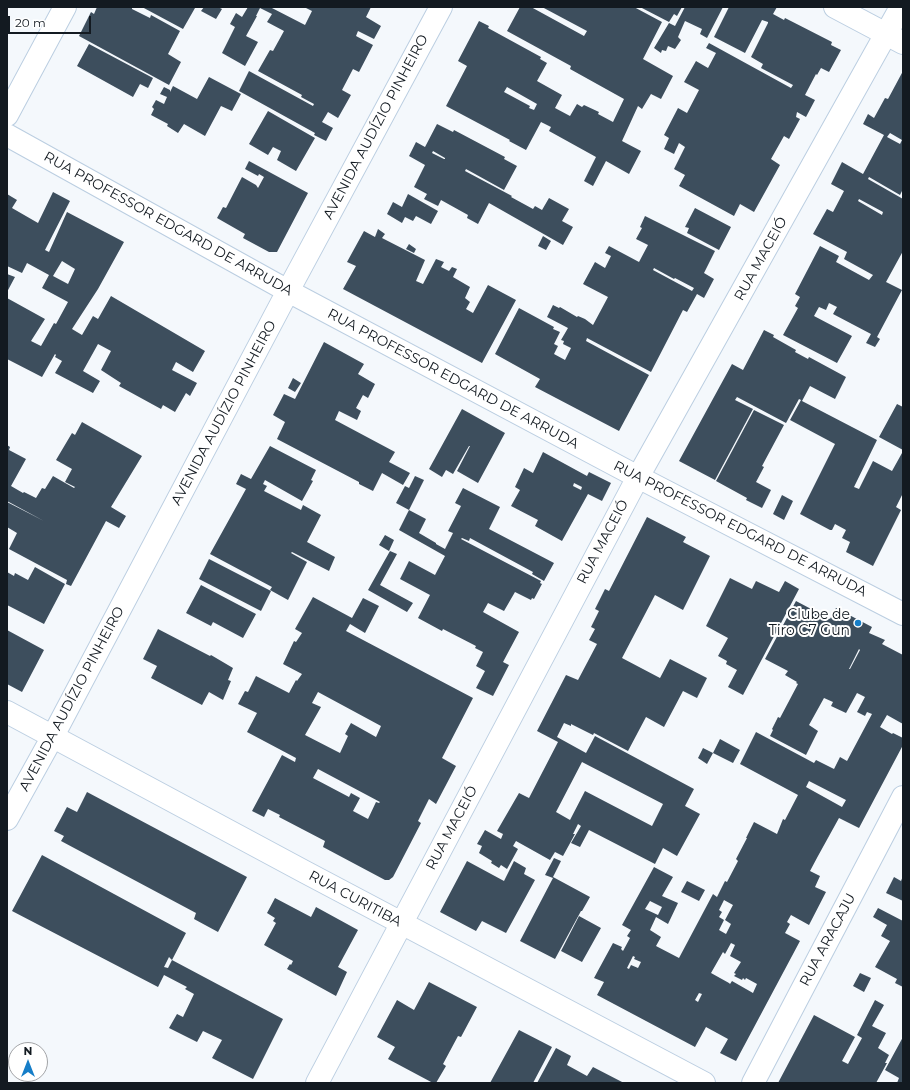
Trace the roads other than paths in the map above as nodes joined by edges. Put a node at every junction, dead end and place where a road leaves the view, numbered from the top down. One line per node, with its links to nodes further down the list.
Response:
1 (64, 7): 6 (street)
2 (441, 7): 8 (street, AVENIDA AUDÍZIO PINHEIRO)
3 (835, 7): 5 (street)
4 (901, 7): 5 (street, RUA MACEIÓ)
5 (895, 39): 9 (street, RUA MACEIÓ)
6 (7, 115)
7 (7, 135): 8 (street, RUA PROFESSOR EDGARD DE ARRUDA)
8 (288, 291): 9 (street, RUA PROFESSOR EDGARD DE ARRUDA); 12 (street, AVENIDA AUDÍZIO PINHEIRO)
9 (638, 477): 10 (street, RUA PROFESSOR EDGARD DE ARRUDA); 15 (street, RUA MACEIÓ)
10 (903, 614)
11 (7, 712): 12 (street, RUA CURITIBA)
12 (53, 736): 14 (street, AVENIDA AUDÍZIO PINHEIRO); 15 (street, RUA CURITIBA)
13 (903, 796): 18 (street, RUA ARACAJU)
14 (7, 819)
15 (402, 923): 16 (street, RUA MACEIÓ); 17 (street, RUA CURITIBA)
16 (317, 1083)
17 (704, 1083)
18 (753, 1083)

